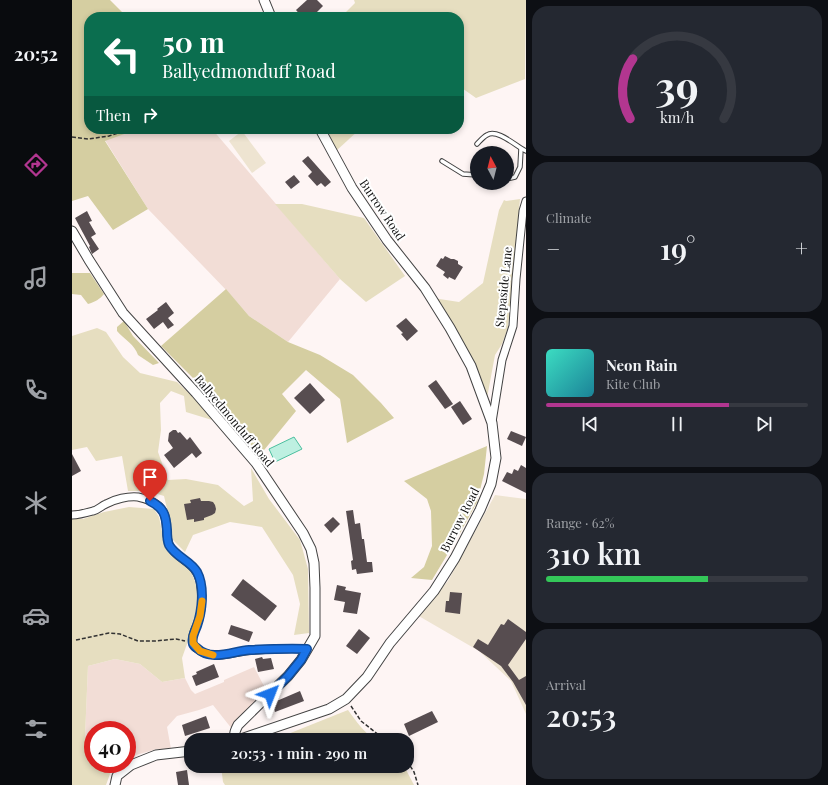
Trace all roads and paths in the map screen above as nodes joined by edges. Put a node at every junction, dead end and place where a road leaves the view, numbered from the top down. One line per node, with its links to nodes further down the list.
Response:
1 (264, 0): 2 (street)
2 (269, 12)
3 (116, 134): 5 (path)
4 (323, 134): 14 (street, Burrow Road)
5 (72, 137)
6 (478, 144): 7 (lane)
7 (521, 149): 8 (lane); 11 (lane)
8 (526, 151)
9 (442, 161): 10 (lane)
10 (470, 174)
11 (514, 177)
12 (526, 201): 14 (street, Stepaside Lane)
13 (72, 231): 18 (street, Ballyedmonduff Road)
14 (492, 422): 19 (street, Burrow Road)
15 (72, 515): 17 (street)
16 (76, 640): 17 (path)
17 (193, 643): 18 (street)
18 (307, 649): 20 (street, Ballyedmonduff Road)
19 (346, 699): 21 (street, Burrow Road); 22 (path)
20 (234, 733)
21 (258, 733)
22 (376, 733)
23 (184, 752): 25 (street)
24 (414, 772): 26 (path)
25 (115, 785)
26 (418, 785)

